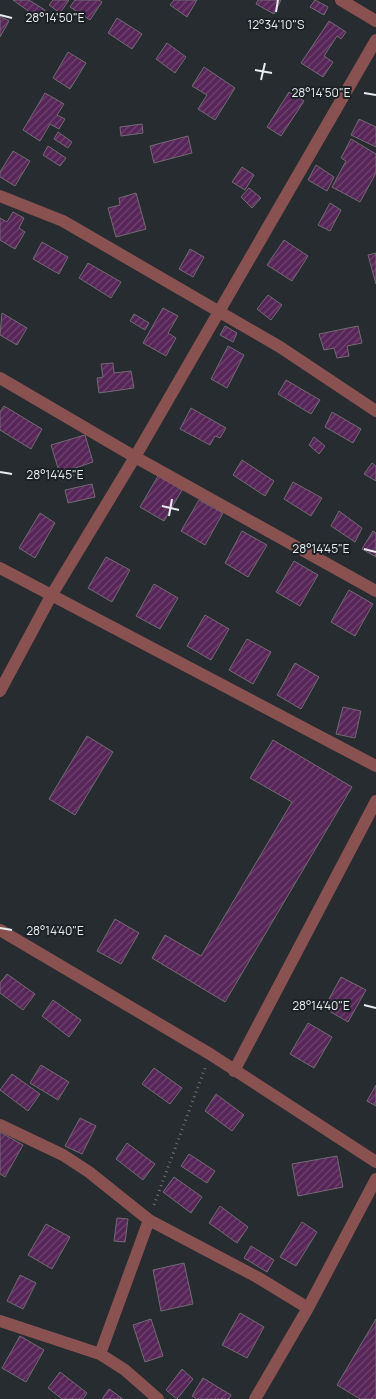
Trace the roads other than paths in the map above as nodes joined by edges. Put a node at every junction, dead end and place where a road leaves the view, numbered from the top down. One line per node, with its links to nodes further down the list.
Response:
1 (341, 0): 2 (street)
2 (376, 21)
3 (376, 40): 5 (street)
4 (0, 196): 5 (street)
5 (219, 311): 7 (street); 8 (street)
6 (0, 378): 8 (street)
7 (376, 411)
8 (135, 456): 10 (street); 11 (street)
9 (0, 568): 11 (street)
10 (376, 591)
11 (52, 596): 12 (street); 13 (street)
12 (0, 691)
13 (376, 766)
14 (376, 800): 16 (street)
15 (0, 930): 16 (street)
16 (234, 1071): 18 (street)
17 (0, 1125): 20 (street)
18 (376, 1162)
19 (376, 1179): 21 (street)
20 (149, 1220): 21 (street); 23 (street)
21 (308, 1308): 25 (street)
22 (0, 1321): 23 (street)
23 (100, 1354): 24 (street)
24 (158, 1399)
25 (255, 1399)

